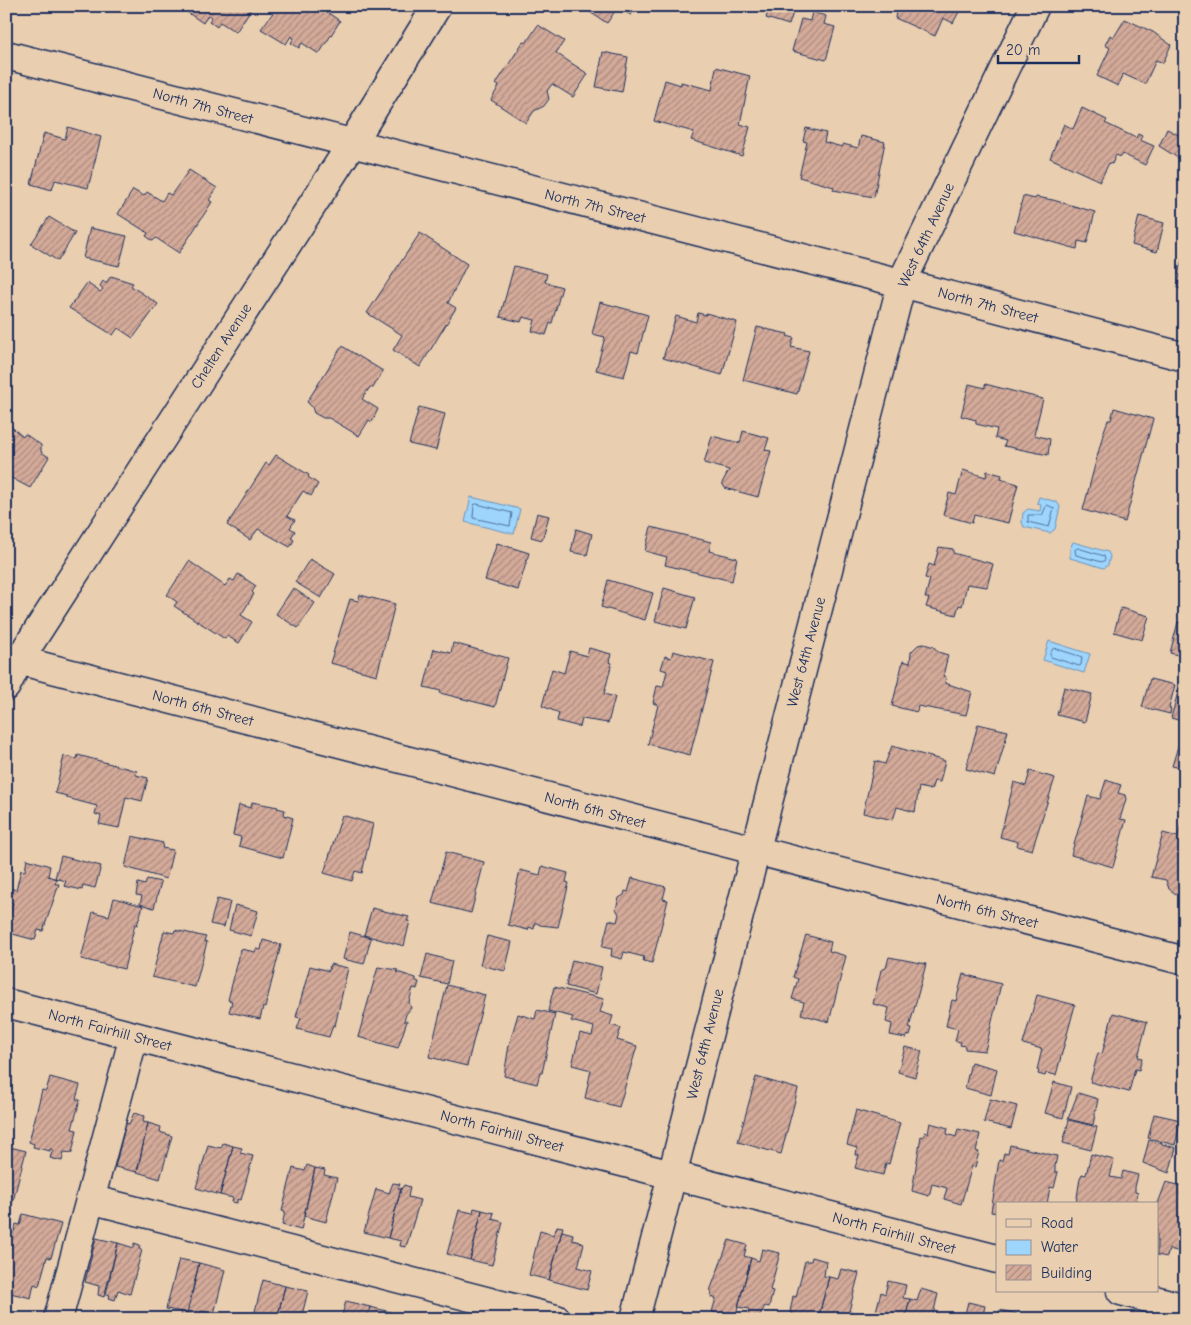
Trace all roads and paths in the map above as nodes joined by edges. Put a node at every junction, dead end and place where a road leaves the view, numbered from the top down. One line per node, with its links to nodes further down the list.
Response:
1 (437, 6): 4 (street, Chelten Avenue)
2 (1035, 6): 5 (street, West 64th Avenue)
3 (6, 55): 4 (street, North 7th Street)
4 (351, 145): 5 (street, North 7th Street); 7 (street, Chelten Avenue)
5 (902, 282): 6 (street, North 7th Street); 9 (street, West 64th Avenue)
6 (1185, 357)
7 (13, 658): 8 (street, Chelten Avenue); 9 (street, North 6th Street)
8 (6, 686)
9 (754, 851): 10 (street, North 6th Street); 13 (street, West 64th Avenue)
10 (1185, 961)
11 (6, 1003): 12 (street, North Fairhill Street)
12 (134, 1036): 13 (street, North Fairhill Street); 14 (street)
13 (672, 1175): 15 (street, North Fairhill Street); 20 (street, West 64th Avenue)
14 (90, 1199): 18 (street); 19 (street)
15 (996, 1259)
16 (1125, 1292): 17 (street)
17 (1185, 1308)
18 (58, 1319)
19 (556, 1319)
20 (635, 1319)

